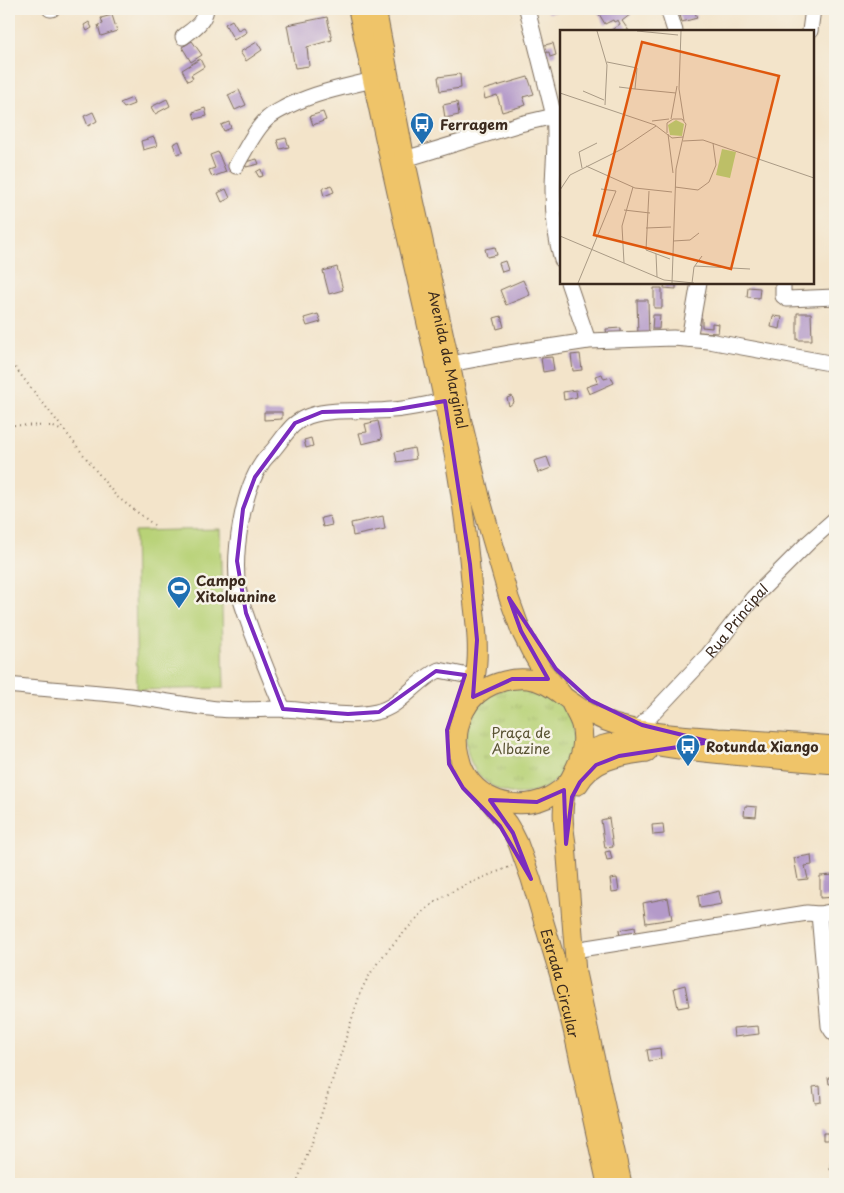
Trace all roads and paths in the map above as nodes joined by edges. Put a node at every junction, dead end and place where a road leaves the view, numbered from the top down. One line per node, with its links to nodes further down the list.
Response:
1 (206, 9): 9 (street)
2 (358, 9): 10 (main road, Avenida da Marginal)
3 (376, 9): 12 (main road, Avenida da Marginal)
4 (527, 9): 11 (street)
5 (668, 9): 7 (street)
6 (813, 9): 8 (street)
7 (675, 30)
8 (810, 30)
9 (183, 37)
10 (372, 80): 13 (street); 25 (main road, Avenida da Marginal)
11 (554, 116): 12 (street); 14 (street)
12 (405, 159): 23 (main road, Avenida da Marginal)
13 (236, 166)
14 (558, 211): 15 (street)
15 (560, 252)
16 (569, 284): 21 (street)
17 (699, 284): 20 (street)
18 (783, 284): 19 (street)
19 (835, 297)
20 (689, 339): 21 (street); 24 (street)
21 (588, 341): 23 (street)
22 (9, 360): 27 (path)
23 (450, 364): 30 (main road, Avenida da Marginal)
24 (835, 364)
25 (445, 401): 31 (main road, Avenida da Marginal); 36 (street)
26 (9, 425): 27 (path)
27 (65, 432): 29 (path)
28 (835, 519): 37 (street, Rua Principal)
29 (154, 525)
30 (509, 598): 34 (main road, Avenida da Marginal); 37 (main road)
31 (475, 621): 32 (main road); 35 (main road, Avenida da Marginal)
32 (464, 675): 36 (street); 45 (main road)
33 (9, 685): 36 (street)
34 (566, 698): 35 (main road); 38 (main road); 42 (main road)
35 (467, 707): 43 (main road)
36 (283, 709)
37 (642, 725): 38 (main road)
38 (694, 736): 39 (main road)
39 (835, 746)
40 (671, 749): 41 (main road, Estrada Circular); 42 (main road, Estrada Circular); 44 (main road)
41 (835, 764)
42 (570, 779): 43 (main road); 44 (main road, Estrada Circular)
43 (485, 795): 46 (main road, Estrada Circular)
44 (566, 844): 49 (main road, Estrada Circular)
45 (521, 862): 46 (main road); 51 (path)
46 (531, 879): 52 (main road, Estrada Circular)
47 (835, 911): 48 (street)
48 (819, 914): 49 (street); 50 (street)
49 (574, 950): 53 (main road, Estrada Circular)
50 (835, 1034)
51 (296, 1184)
52 (606, 1184)
53 (622, 1184)

